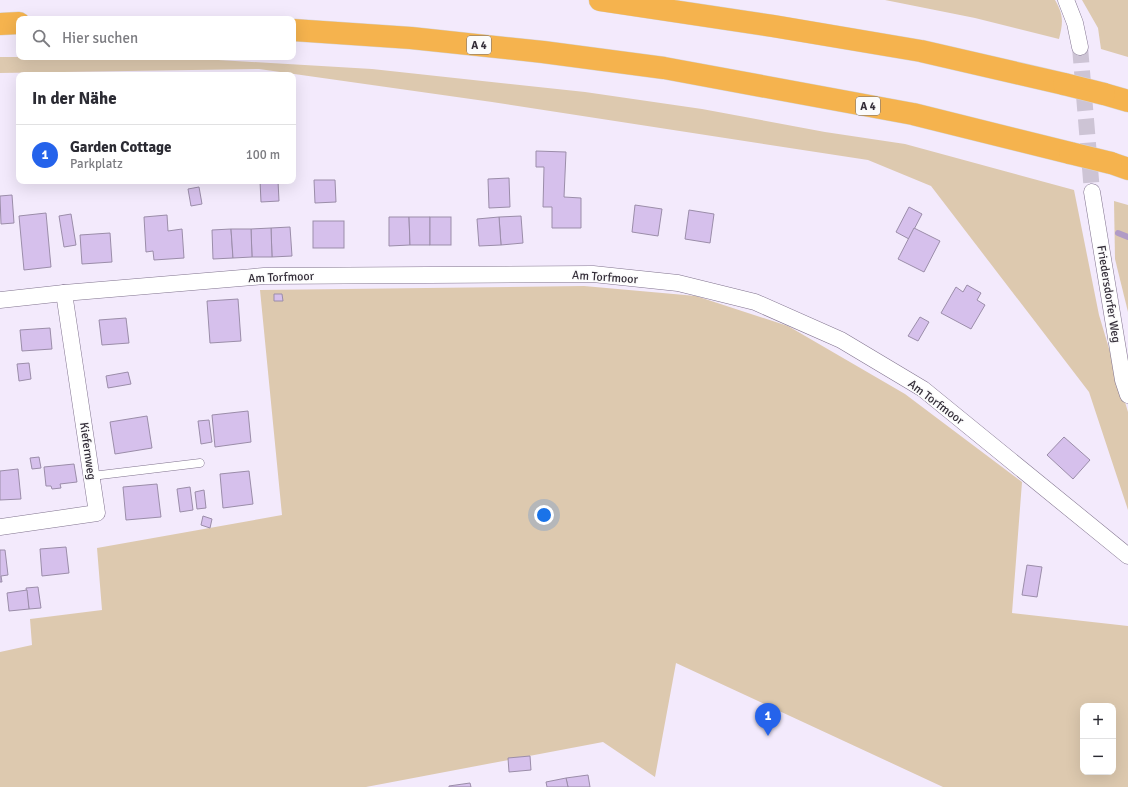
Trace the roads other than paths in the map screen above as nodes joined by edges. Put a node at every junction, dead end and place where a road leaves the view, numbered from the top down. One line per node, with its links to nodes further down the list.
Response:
1 (600, 0): 7 (highway, bridge)
2 (1066, 0): 6 (street)
3 (16, 23): 4 (highway)
4 (0, 24)
5 (296, 30): 8 (highway, A 4, bridge)
6 (1080, 47)
7 (1128, 101)
8 (1119, 166)
9 (1092, 192): 12 (street, Friedersdorfer Weg)
10 (64, 293): 11 (street, Am Torfmoor); 14 (street, Kiefernweg); 16 (street, Am Torfmoor)
11 (0, 300)
12 (1128, 395)
13 (200, 463): 14 (lane)
14 (92, 476): 15 (street, Kiefernweg)
15 (0, 527)
16 (1128, 556)

